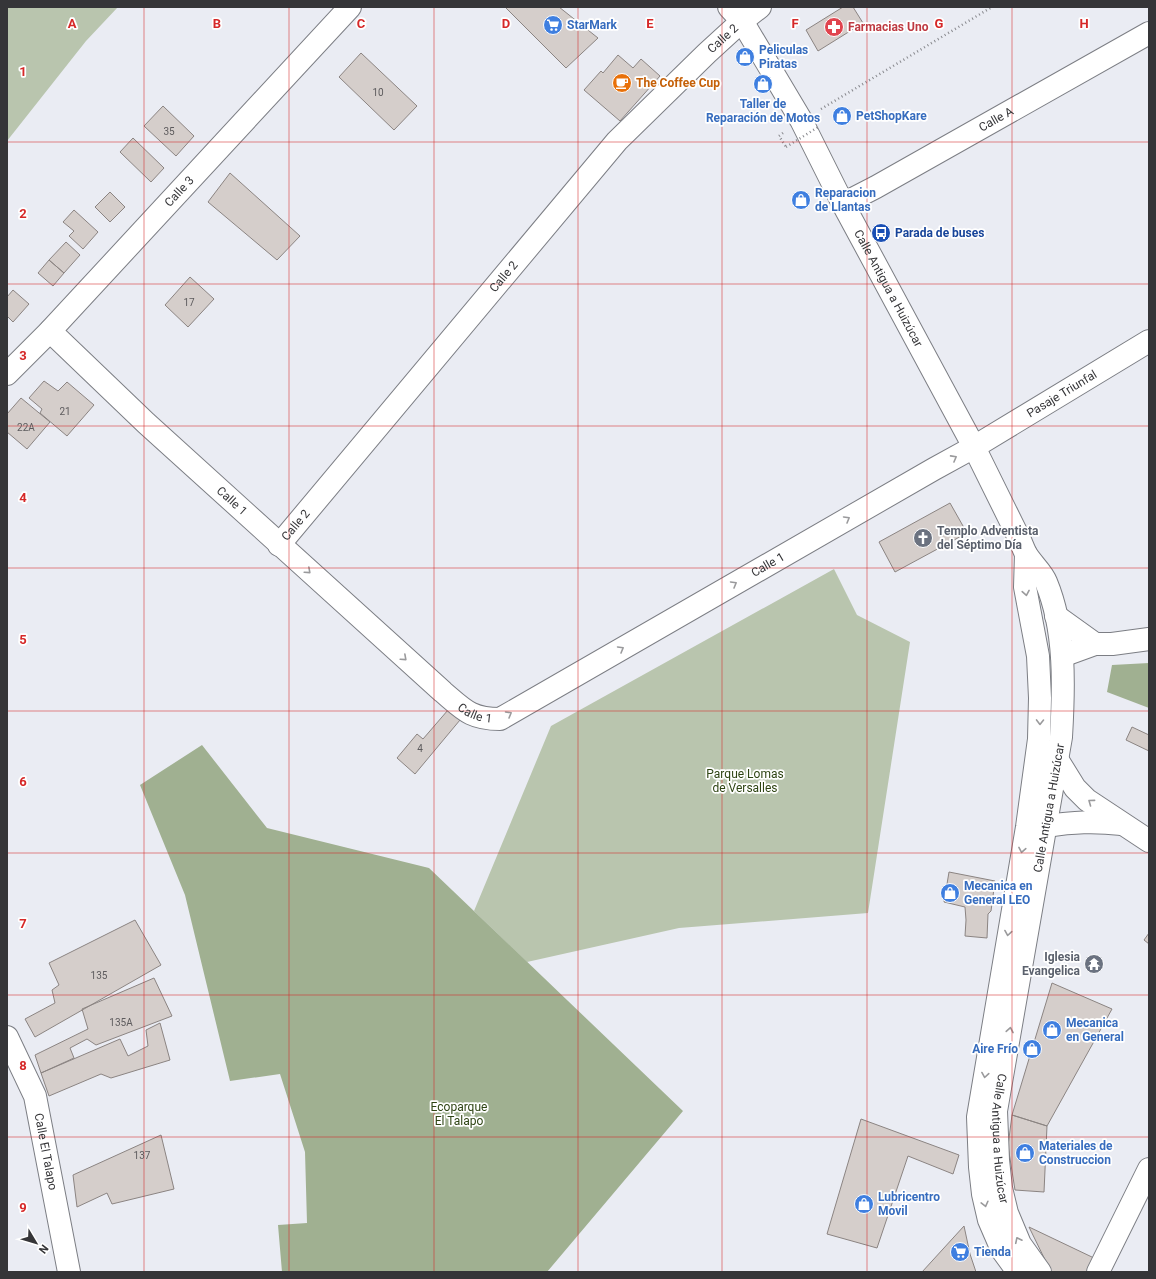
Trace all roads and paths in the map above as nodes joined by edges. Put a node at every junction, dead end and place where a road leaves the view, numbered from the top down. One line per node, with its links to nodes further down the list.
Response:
1 (350, 7): 9 (street, Calle 3)
2 (760, 7): 4 (street, Calle 2)
3 (992, 7): 6 (path)
4 (736, 14): 6 (street, Calle Antigua a Huizúcar); 13 (street, Calle 2)
5 (1149, 33): 8 (street, Calle A)
6 (811, 123): 7 (path, bridge); 8 (street, Calle Antigua a Huizúcar)
7 (786, 147)
8 (843, 204): 12 (street, Calle Antigua a Huizúcar)
9 (50, 331): 11 (street, Calle 3); 13 (street, Calle 1)
10 (1149, 342): 12 (street, Pasaje Triunfal)
11 (7, 374)
12 (974, 447): 13 (street, Calle 1, one-way to 12); 14 (street, Calle Antigua a Huizúcar)
13 (279, 545)
14 (1026, 554): 15 (street, Calle Antigua a Huizúcar); 26 (street, Calle Antigua a Huizúcar, one-way to 26)
15 (1056, 616): 17 (street); 18 (street, Calle Antigua a Huizúcar)
16 (1149, 639): 17 (street)
17 (1095, 644): 18 (street)
18 (1062, 656): 19 (street, Calle Antigua a Huizúcar)
19 (1057, 759): 20 (street, one-way to 19); 21 (street, Calle Antigua a Huizúcar)
20 (1123, 824): 21 (street); 22 (street)
21 (1046, 826): 27 (street, Calle Antigua a Huizúcar, one-way to 21)
22 (1149, 841)
23 (7, 1037): 25 (street, Calle El Talapo)
24 (1149, 1169): 28 (street)
25 (69, 1272)
26 (1018, 1272)
27 (1040, 1272)
28 (1098, 1272)

